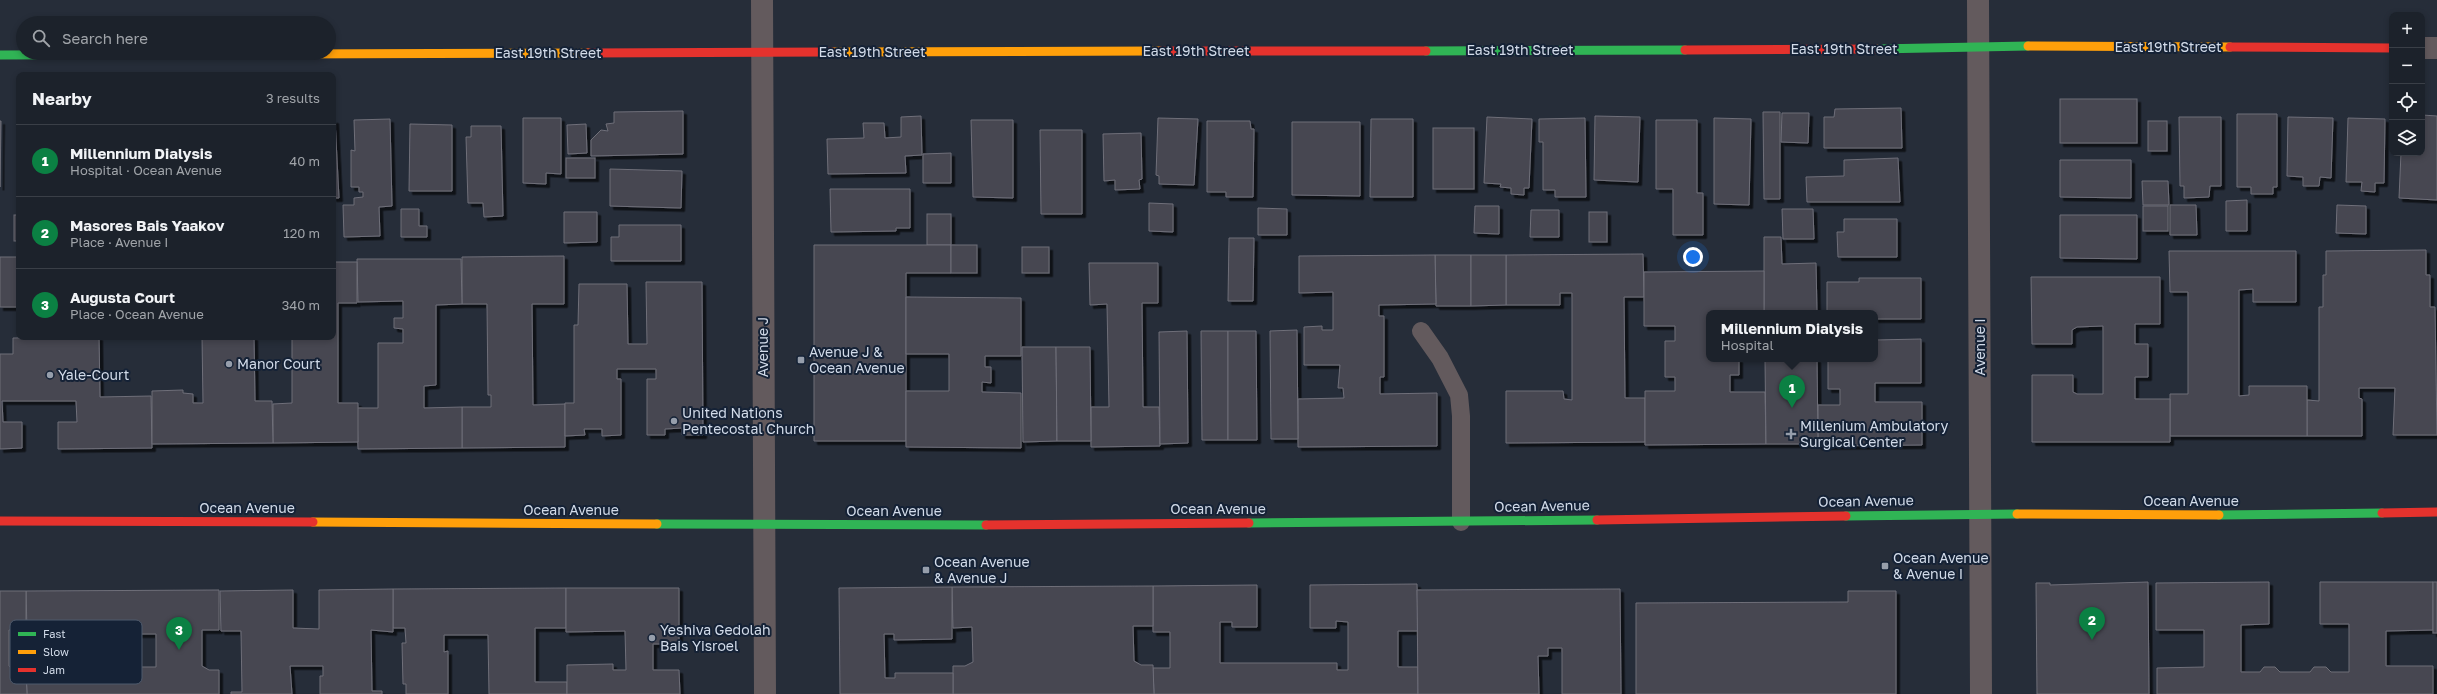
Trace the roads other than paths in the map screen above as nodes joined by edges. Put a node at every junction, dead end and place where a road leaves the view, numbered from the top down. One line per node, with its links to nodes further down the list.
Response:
1 (762, 0): 7 (street, Avenue J)
2 (1978, 0): 3 (street, Avenue I)
3 (1978, 47): 4 (main road, East 19th Street); 7 (main road, East 19th Street); 13 (street, Avenue I)
4 (2389, 48)
5 (2425, 48): 6 (street)
6 (2437, 48)
7 (762, 52): 8 (main road, East 19th Street); 16 (street, Avenue J)
8 (336, 54)
9 (0, 55): 10 (main road, East 19th Street)
10 (16, 55)
11 (1421, 331): 15 (lane)
12 (2437, 512): 13 (main road, Ocean Avenue)
13 (1980, 514): 15 (main road, Ocean Avenue); 18 (street, Avenue I)
14 (0, 521): 16 (main road, Ocean Avenue)
15 (1461, 522): 16 (main road, Ocean Avenue)
16 (764, 525): 17 (street, Avenue J)
17 (765, 694)
18 (1981, 694)

